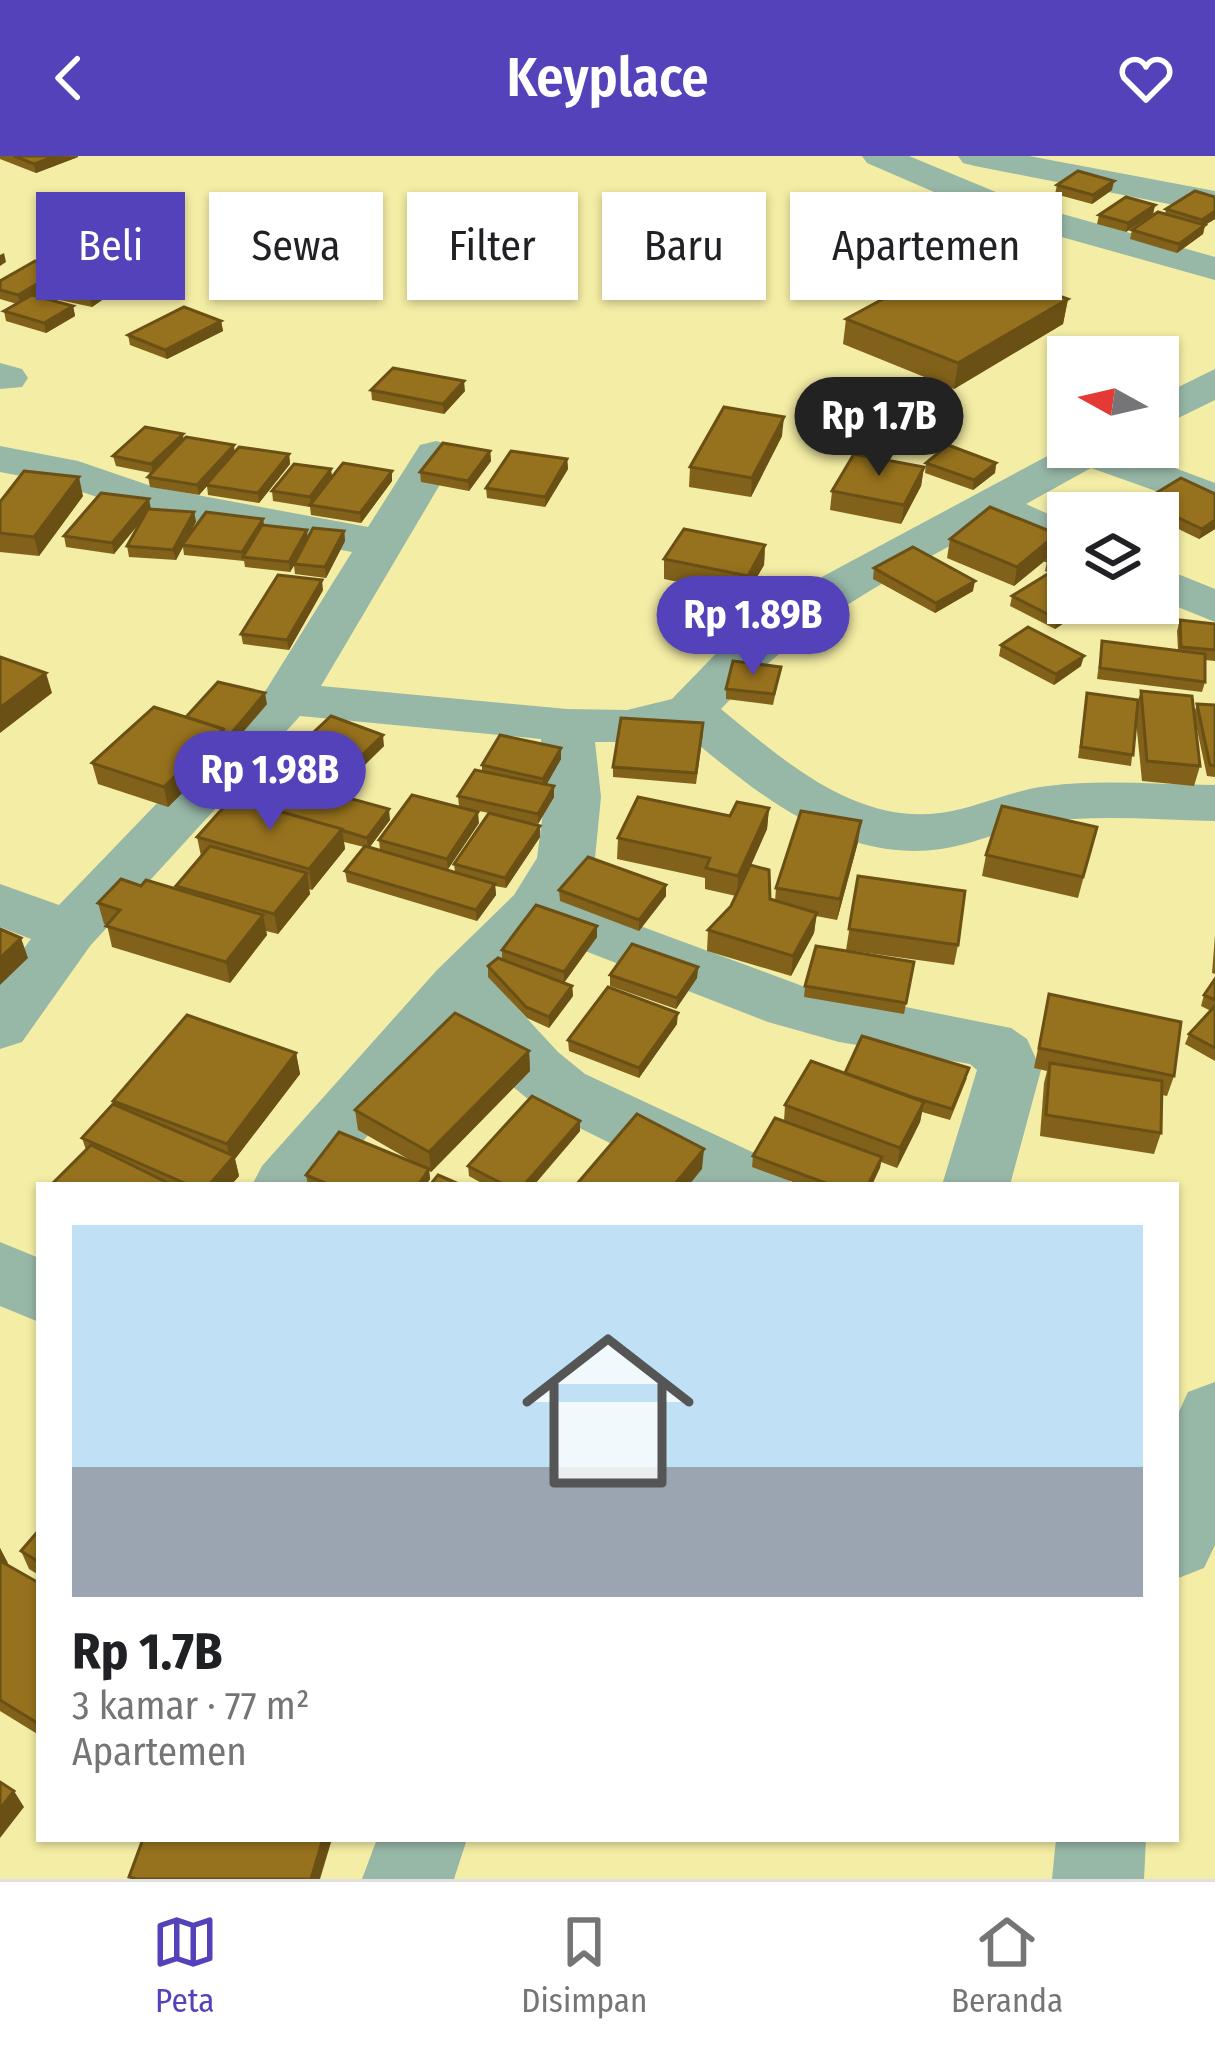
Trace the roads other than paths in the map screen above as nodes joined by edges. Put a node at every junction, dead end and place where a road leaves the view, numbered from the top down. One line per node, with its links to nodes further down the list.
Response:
1 (879, 156): 5 (street)
2 (976, 156): 3 (street)
3 (1027, 160): 4 (street)
4 (1215, 202)
5 (1215, 269)
6 (1215, 382): 7 (street)
7 (1179, 403)
8 (436, 454): 15 (street)
9 (0, 459): 15 (street)
10 (1055, 468): 13 (street)
11 (1141, 468): 12 (street)
12 (1215, 497)
13 (987, 503): 14 (street); 19 (street)
14 (1047, 530)
15 (378, 544): 18 (street)
16 (1179, 591): 17 (street)
17 (1215, 607)
18 (287, 699): 20 (street); 24 (street)
19 (690, 711): 20 (street); 21 (street)
20 (567, 725): 23 (street)
21 (1215, 803)
22 (0, 904): 24 (street)
23 (535, 909): 25 (street); 29 (street)
24 (69, 931): 26 (street)
25 (460, 985): 27 (street); 28 (street)
26 (0, 1027)
27 (289, 1182)
28 (752, 1182)
29 (977, 1182)
30 (0, 1271): 31 (street)
31 (36, 1290)
32 (1179, 1382): 33 (street)
33 (1215, 1399)
34 (1215, 1415): 35 (street)
35 (1179, 1532)
36 (421, 1842): 38 (street)
37 (1101, 1842): 39 (street)
38 (408, 1879)
39 (1098, 1879)

